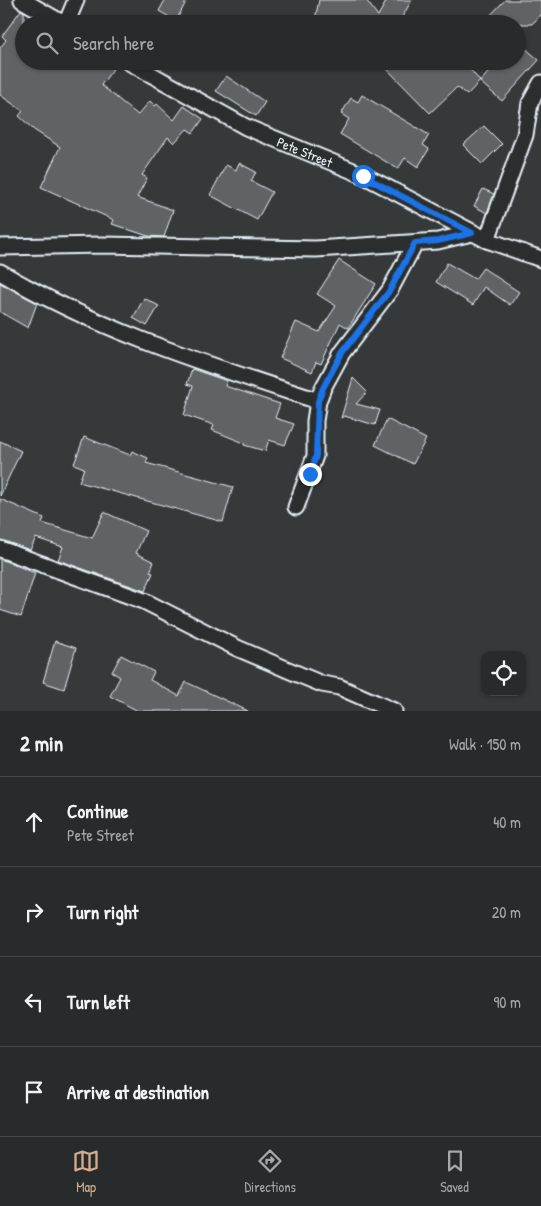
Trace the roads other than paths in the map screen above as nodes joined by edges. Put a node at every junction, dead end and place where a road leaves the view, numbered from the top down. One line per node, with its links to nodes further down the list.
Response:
1 (22, 0): 3 (street)
2 (76, 0): 4 (street)
3 (49, 15)
4 (69, 15)
5 (143, 70): 7 (street, Pete Street)
6 (541, 83): 8 (street)
7 (472, 233): 8 (street, Pete Street); 9 (street)
8 (487, 240): 11 (street, Pete Street)
9 (415, 243): 10 (street); 13 (street)
10 (0, 247)
11 (541, 259)
12 (0, 272): 13 (street)
13 (318, 401): 14 (street)
14 (296, 506)
15 (0, 549): 16 (street)
16 (394, 711)

